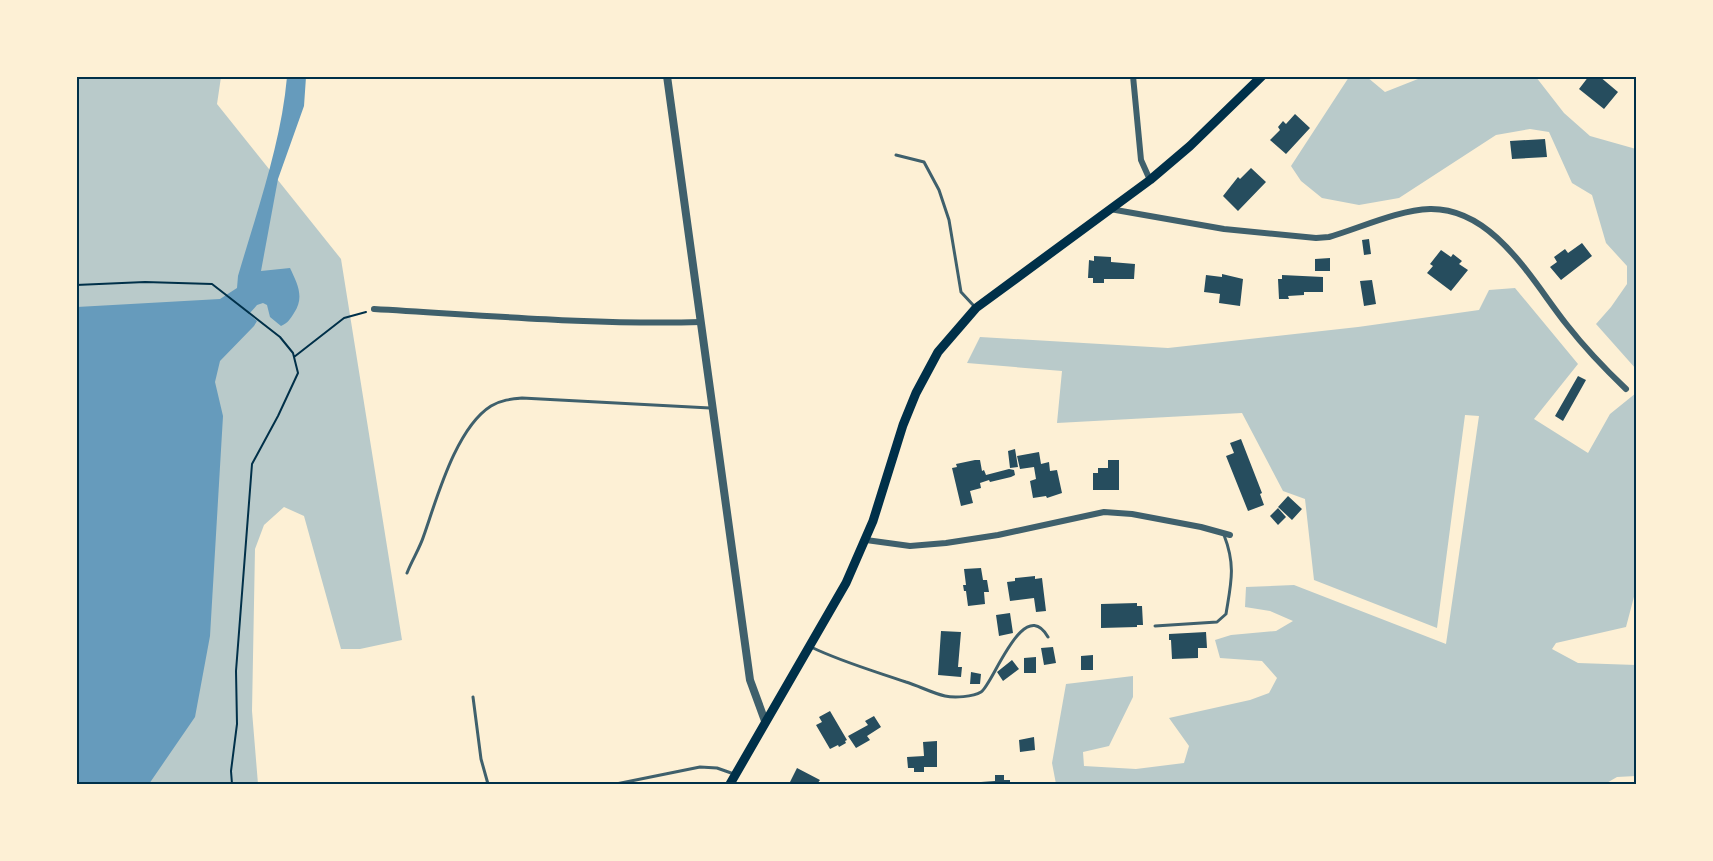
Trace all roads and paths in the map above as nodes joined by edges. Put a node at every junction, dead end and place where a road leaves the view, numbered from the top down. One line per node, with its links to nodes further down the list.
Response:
1 (668, 76): 10 (street)
2 (1133, 76): 5 (street)
3 (1262, 76): 5 (main road)
4 (896, 156): 8 (lane)
5 (1150, 180): 6 (main road)
6 (1110, 209): 8 (main road); 12 (street)
7 (76, 285): 11 (path)
8 (976, 308): 15 (main road)
9 (374, 309): 10 (street); 11 (path)
10 (701, 322): 13 (street)
11 (294, 357): 23 (path)
12 (1626, 389)
13 (712, 408): 16 (lane); 21 (street)
14 (1227, 534): 15 (street); 17 (lane)
15 (866, 540): 19 (main road)
16 (407, 573)
17 (1155, 626)
18 (1048, 637): 19 (lane)
19 (810, 647): 21 (main road)
20 (473, 698): 24 (lane)
21 (765, 721): 22 (main road)
22 (736, 774): 25 (lane); 26 (main road)
23 (232, 784)
24 (488, 784)
25 (616, 784)
26 (730, 784)

